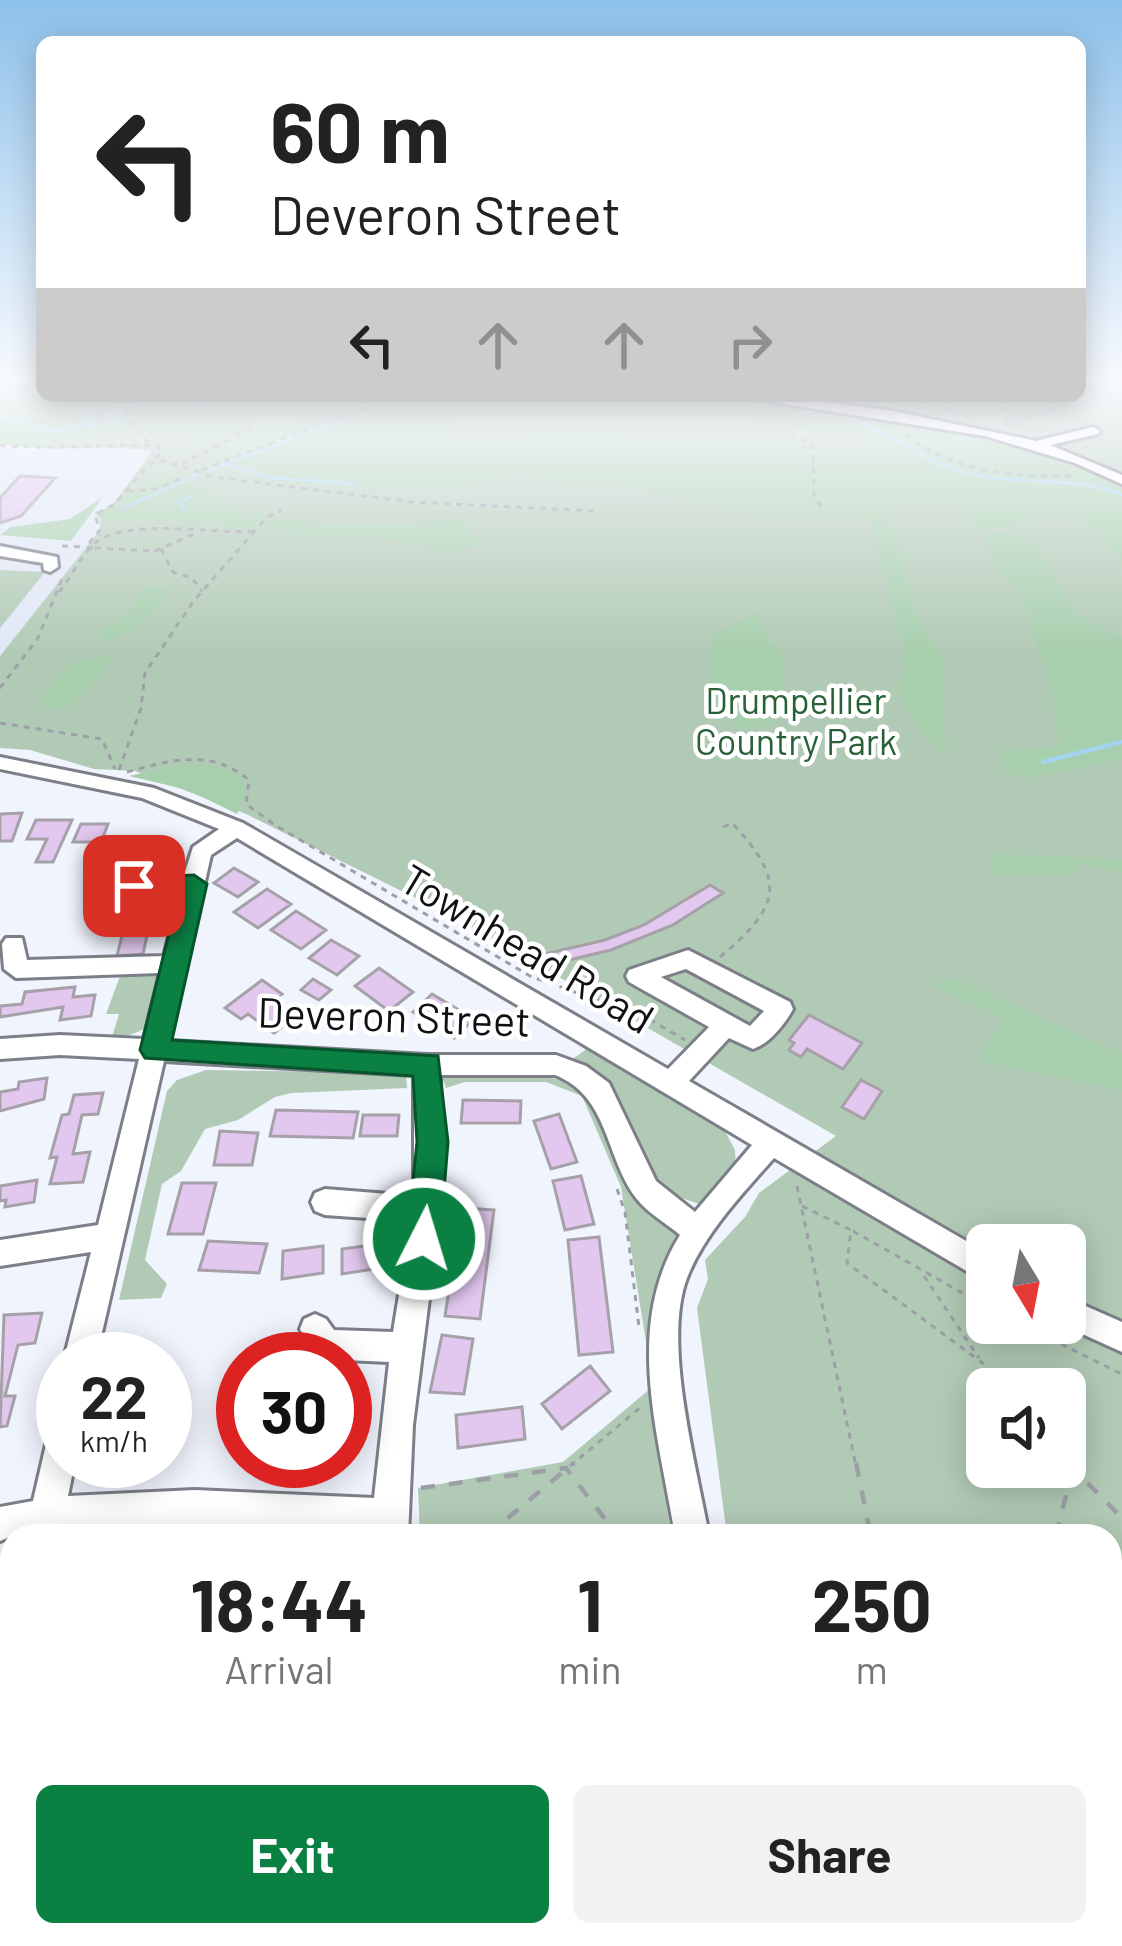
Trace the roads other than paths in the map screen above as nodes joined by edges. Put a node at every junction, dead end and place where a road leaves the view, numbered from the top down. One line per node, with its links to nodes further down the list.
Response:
1 (0, 551): 2 (street)
2 (50, 564)
3 (0, 763): 4 (street, Townhead Road)
4 (210, 815): 5 (street, Townhead Road); 6 (street)
5 (236, 828): 6 (street); 15 (street, Townhead Road)
6 (201, 852): 8 (street)
7 (98, 883): 8 (street)
8 (194, 884): 10 (street)
9 (14, 944): 10 (street)
10 (176, 964): 13 (street)
11 (726, 1025): 11 (street); 15 (street)
12 (0, 1049): 13 (street, Deveron Street)
13 (155, 1050): 14 (street, Deveron Street); 20 (street)
14 (427, 1065): 18 (street); 19 (street, Deveron Street)
15 (671, 1083): 16 (street, Townhead Road)
16 (782, 1149): 19 (street); 22 (street, Townhead Road)
17 (326, 1202): 18 (street)
18 (426, 1209): 27 (street)
19 (699, 1233): 32 (street)
20 (109, 1236): 21 (street); 25 (street)
21 (0, 1253)
22 (966, 1257)
23 (1086, 1321): 26 (street)
24 (315, 1329): 27 (street)
25 (86, 1332)
26 (1122, 1337)
27 (405, 1347): 29 (street)
28 (52, 1488): 30 (street)
29 (391, 1514): 31 (street)
30 (45, 1524)
31 (50, 1524)
32 (690, 1524)

